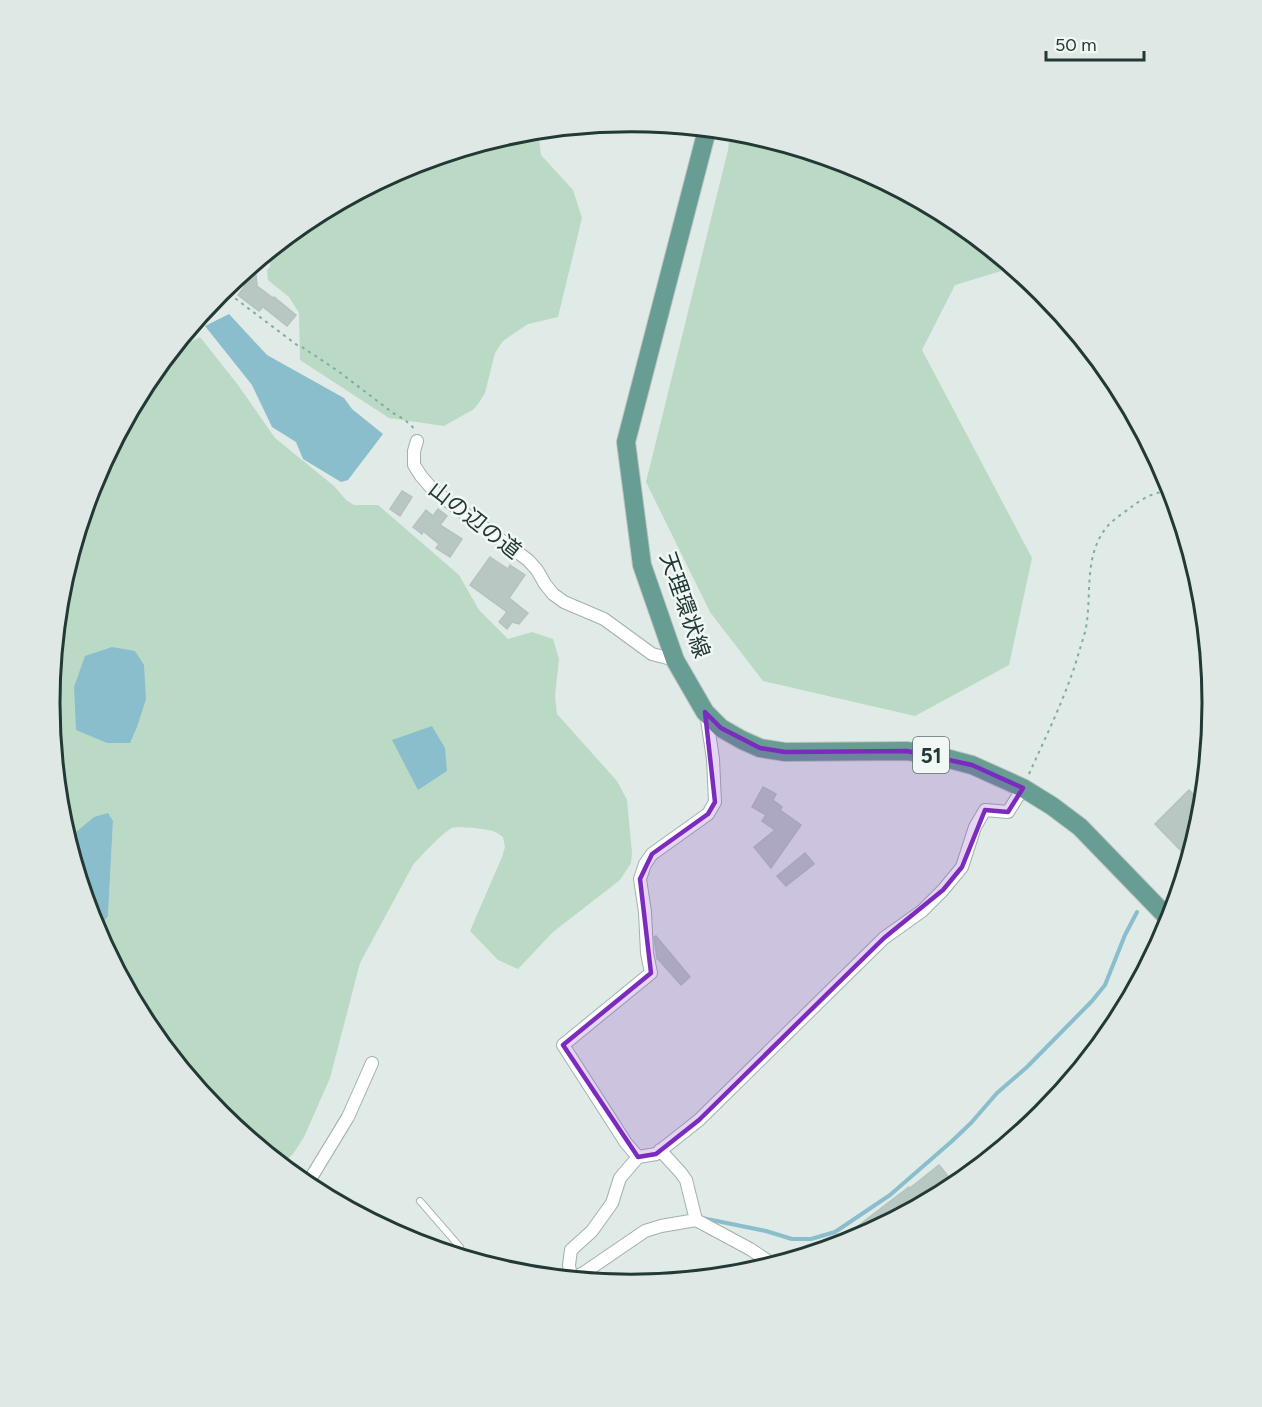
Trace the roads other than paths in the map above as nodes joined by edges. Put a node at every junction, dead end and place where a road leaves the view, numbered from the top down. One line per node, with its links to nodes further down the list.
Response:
1 (705, 137): 3 (main road, 天理環状線 / 51)
2 (417, 441): 3 (street, 山の辺の道)
3 (675, 660): 4 (main road, 天理環状線 / 51)
4 (705, 712): 5 (main road, 天理環状線 / 51); 9 (street)
5 (1023, 788): 6 (main road, 天理環状線 / 51); 8 (street)
6 (1163, 912)
7 (372, 1063): 10 (street)
8 (660, 1150): 9 (street); 12 (street)
9 (638, 1157): 15 (street)
10 (312, 1176)
11 (420, 1201): 13 (lane)
12 (696, 1220): 14 (street); 16 (street)
13 (459, 1248)
14 (764, 1259)
15 (569, 1271)
16 (584, 1272)

